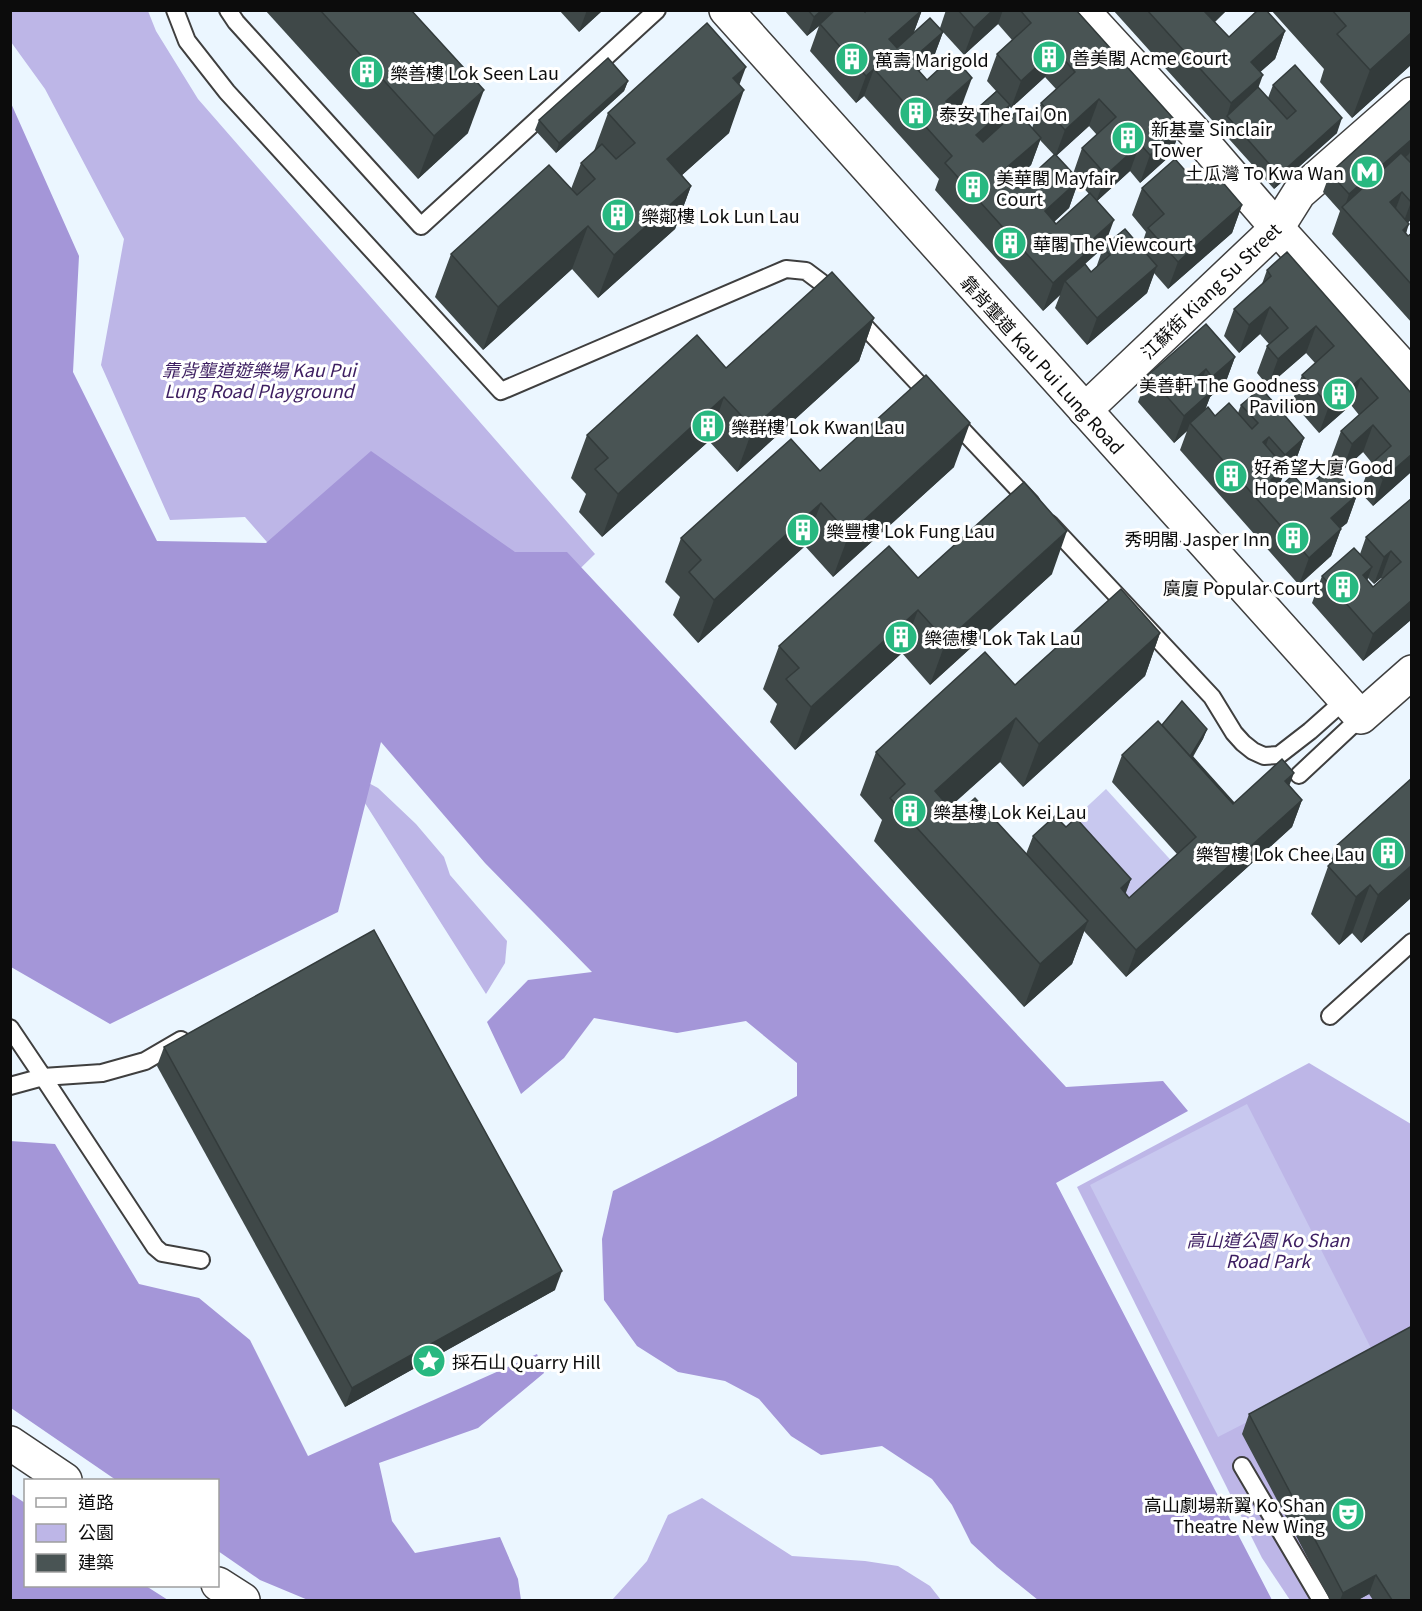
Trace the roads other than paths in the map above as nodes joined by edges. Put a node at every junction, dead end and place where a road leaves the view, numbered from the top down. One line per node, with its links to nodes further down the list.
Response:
1 (175, 10): 11 (lane)
2 (228, 10): 3 (lane)
3 (657, 10)
4 (726, 10): 9 (street, 靠背壟道 Kau Pui Lung Road)
5 (1082, 10): 7 (street)
6 (1412, 94): 7 (street, 江蘇街 Kiang Su Street)
7 (1277, 228): 8 (street); 9 (street, 江蘇街 Kiang Su Street)
8 (1412, 377)
9 (1085, 410): 11 (street, 靠背壟道 Kau Pui Lung Road)
10 (1412, 672): 11 (street)
11 (1354, 708): 12 (lane)
12 (1299, 775)
13 (1412, 942): 14 (lane)
14 (1330, 1016)
15 (10, 1028): 17 (lane)
16 (196, 1032): 17 (lane)
17 (43, 1077): 18 (lane); 19 (lane)
18 (10, 1086)
19 (201, 1260)
20 (10, 1443): 22 (street)
21 (1242, 1466): 25 (lane)
22 (64, 1479)
23 (219, 1585): 24 (street)
24 (243, 1600)
25 (1321, 1600)

